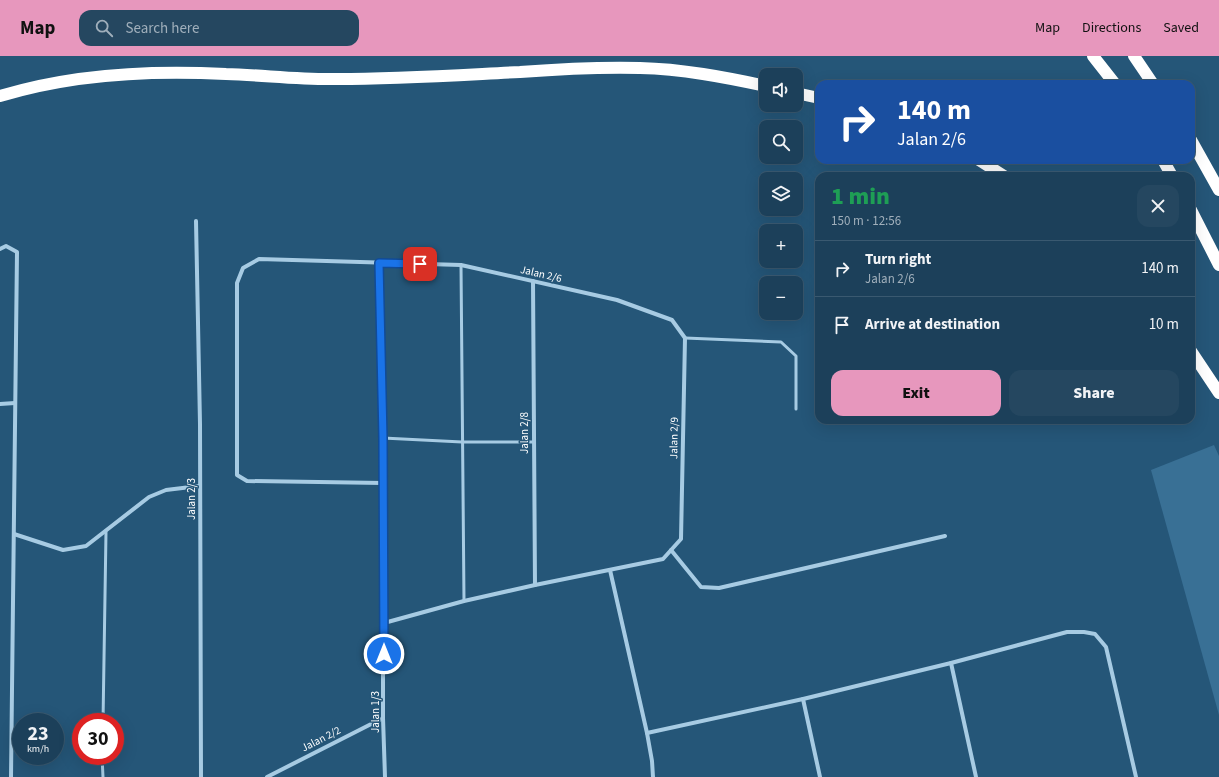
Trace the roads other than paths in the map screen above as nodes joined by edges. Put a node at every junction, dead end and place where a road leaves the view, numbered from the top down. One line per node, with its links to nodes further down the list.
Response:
1 (1093, 56): 3 (highway)
2 (1134, 56): 4 (highway)
3 (1112, 80)
4 (1150, 80)
5 (759, 85): 7 (highway)
6 (803, 94): 8 (highway)
7 (0, 96)
8 (815, 97)
9 (1195, 147): 12 (highway)
10 (985, 164): 11 (highway)
11 (998, 172)
12 (1219, 190)
13 (1195, 218): 18 (highway)
14 (196, 221): 30 (street, Jalan 2/3)
15 (0, 249): 24 (street)
16 (379, 263): 17 (street, Jalan 2/6); 26 (street, Jalan 1/3); 29 (street, Jalan 2/6)
17 (461, 265): 19 (street, Jalan 2/6); 27 (lane)
18 (1219, 265)
19 (533, 281): 20 (street, Jalan 2/6); 28 (street, Jalan 2/8)
20 (685, 338): 25 (lane); 34 (street, Jalan 2/9)
21 (1195, 357): 22 (highway)
22 (1219, 393)
23 (0, 404): 24 (street)
24 (15, 404): 32 (street)
25 (796, 409)
26 (383, 438): 27 (lane); 29 (street, Jalan 1/3)
27 (462, 442): 28 (lane); 37 (lane)
28 (533, 442): 36 (street, Jalan 2/8)
29 (383, 483): 38 (street, Jalan 1/3)
30 (200, 486): 31 (street); 47 (street, Jalan 2/3)
31 (106, 532): 32 (street); 41 (lane)
32 (14, 534): 45 (street)
33 (945, 536): 34 (street)
34 (671, 550): 35 (street)
35 (610, 570): 36 (street); 43 (street)
36 (535, 585): 37 (street)
37 (464, 601): 38 (street)
38 (384, 623): 42 (street, Jalan 1/3)
39 (951, 663): 40 (street); 52 (street); 53 (street)
40 (803, 699): 43 (street); 51 (street)
41 (103, 713)
42 (383, 718): 48 (street, Jalan 2/2); 49 (street, Jalan 1/3)
43 (647, 733): 50 (street)
44 (102, 765): 46 (lane)
45 (11, 777)
46 (103, 777)
47 (201, 777)
48 (266, 777)
49 (385, 777)
50 (653, 777)
51 (820, 777)
52 (976, 777)
53 (1136, 777)

